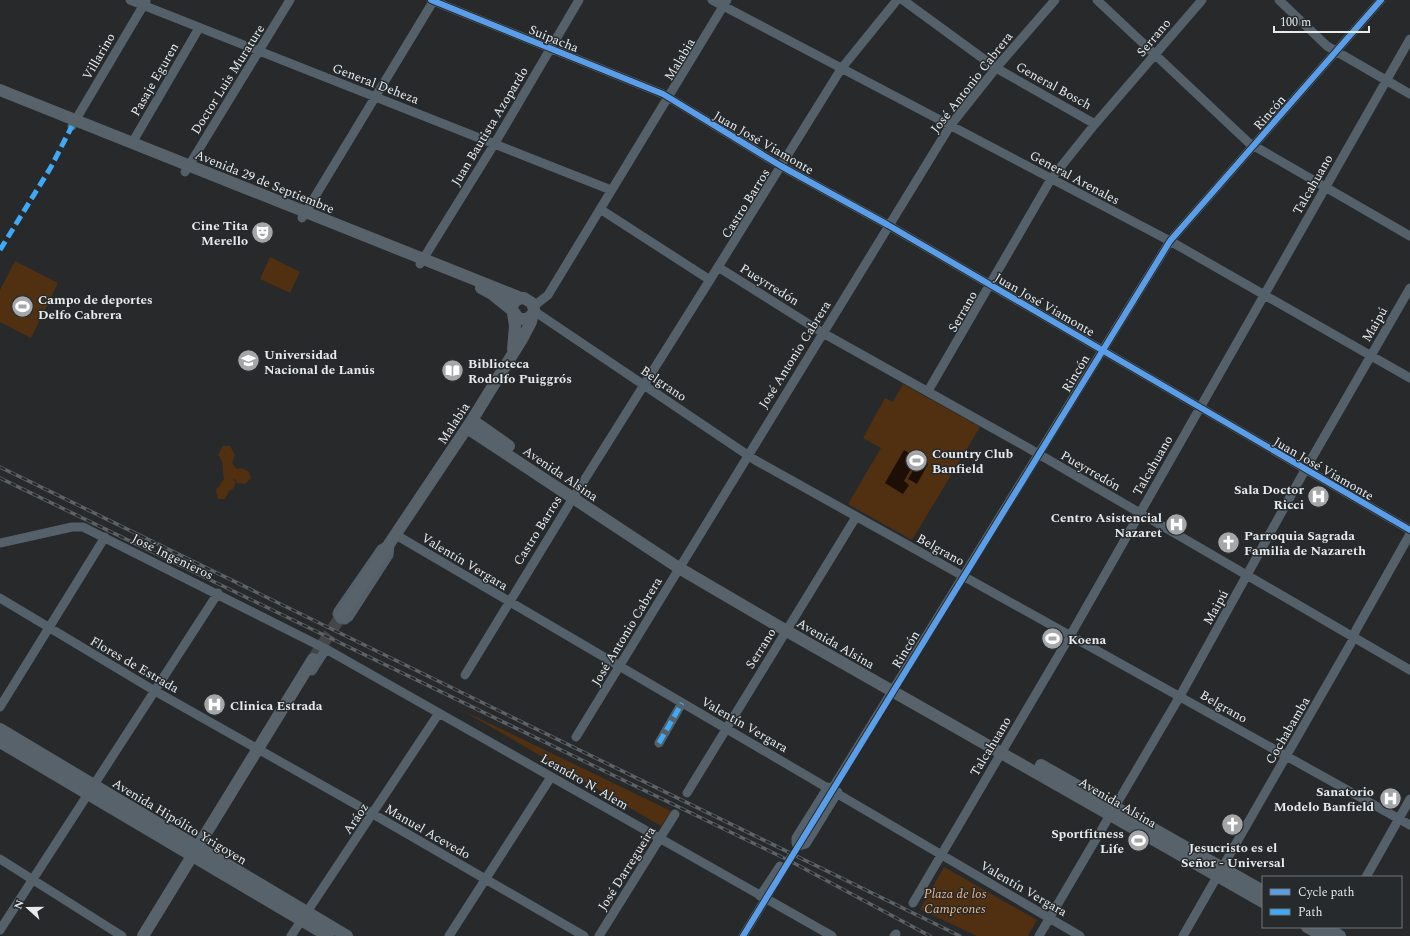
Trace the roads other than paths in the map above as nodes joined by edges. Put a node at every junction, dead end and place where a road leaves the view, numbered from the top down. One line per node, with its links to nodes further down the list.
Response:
1 (130, 0): 14 (street, General Deheza)
2 (290, 0): 19 (street, Doctor Luis Murature)
3 (433, 0): 17 (street, Suipacha); 27 (street)
4 (579, 0): 17 (street, Juan Bautista Azopardo)
5 (712, 0): 13 (street, General Arenales)
6 (897, 0): 22 (street, Castro Barros)
7 (903, 0): 21 (street, General Bosch)
8 (1055, 0): 21 (street, José Antonio Cabrera)
9 (1098, 0): 20 (street)
10 (1202, 0): 20 (street, Serrano)
11 (1279, 0): 18 (street)
12 (1380, 0): 18 (street, Rincón)
13 (724, 2): 22 (street, General Arenales); 28 (street, Malabia)
14 (145, 3): 15 (street, General Deheza); 29 (street, Villarino)
15 (199, 28): 19 (street, General Deheza); 32 (street, Pasaje Eguren)
16 (1410, 39): 23 (street, Talcahuano)
17 (550, 48): 28 (street, Suipacha); 33 (street, Juan Bautista Azopardo)
18 (1336, 51): 23 (street); 34 (street, Rincón)
19 (260, 52): 27 (street, General Deheza); 36 (street, Doctor Luis Murature)
20 (1156, 55): 30 (street, Serrano); 34 (street)
21 (996, 68): 30 (street, General Bosch); 31 (street, José Antonio Cabrera)
22 (841, 69): 31 (street, General Arenales); 35 (street, Castro Barros)
23 (1387, 81): 25 (street); 38 (street, Talcahuano)
24 (0, 90): 29 (main road, Avenida 29 de Septiembre)
25 (1410, 94)
26 (0, 97): 29 (main road, Avenida 29 de Septiembre)
27 (376, 97): 33 (street, General Deheza); 41 (street)
28 (668, 98): 35 (street, Juan José Viamonte); 39 (street, Malabia)
29 (74, 123): 32 (main road, Avenida 29 de Septiembre); 36 (main road, Avenida 29 de Septiembre)
30 (1095, 124): 37 (street, Serrano)
31 (950, 126): 37 (street, General Arenales); 42 (street, José Antonio Cabrera)
32 (132, 143): 36 (main road, Avenida 29 de Septiembre)
33 (495, 143): 39 (street, General Deheza); 45 (street, Juan Bautista Azopardo)
34 (1254, 146): 38 (street); 44 (street, Rincón)
35 (780, 166): 42 (street, Juan José Viamonte); 46 (street, Castro Barros)
36 (187, 169): 41 (main road, Avenida 29 de Septiembre)
37 (1051, 179): 44 (street, General Arenales); 48 (street, Serrano)
38 (1325, 188): 43 (street); 50 (street, Talcahuano)
39 (612, 190): 40 (street, Malabia)
40 (600, 209): 47 (street); 52 (street, Malabia)
41 (304, 215): 45 (main road, Avenida 29 de Septiembre)
42 (888, 225): 48 (street, Juan José Viamonte); 54 (street, José Antonio Cabrera)
43 (1410, 236)
44 (1170, 241): 50 (street, General Arenales); 55 (street, Rincón)
45 (422, 261): 51 (main road, Avenida 29 de Septiembre); 53 (main road, Avenida 29 de Septiembre)
46 (718, 267): 47 (street, Castro Barros); 54 (street, Pueyrredón)
47 (710, 280): 59 (street, Castro Barros)
48 (990, 285): 55 (street, Juan José Viamonte); 60 (street, Serrano)
49 (1410, 288): 57 (street, Maipú)
50 (1263, 295): 57 (street, General Arenales); 61 (street, Talcahuano)
51 (521, 298): 52 (main road); 53 (main road)
52 (533, 310): 53 (main road); 56 (main road, Malabia); 59 (street, Belgrano)
53 (513, 312): 56 (main road)
54 (823, 333): 60 (street, Pueyrredón); 64 (street, José Antonio Cabrera)
55 (1102, 350): 61 (street, Juan José Viamonte); 63 (street, Rincón)
56 (513, 353): 62 (main road, Malabia)
57 (1371, 356): 58 (street, General Arenales); 65 (street, Maipú)
58 (1410, 378)
59 (643, 384): 64 (street, Belgrano); 66 (street, Castro Barros)
60 (928, 391): 63 (street, Pueyrredón)
61 (1200, 408): 65 (street, Juan José Viamonte); 67 (street, Talcahuano)
62 (470, 424): 66 (main road, Avenida Alsina); 72 (main road, Malabia)
63 (1038, 454): 67 (street, Pueyrredón); 75 (street, Rincón)
64 (748, 455): 68 (street, Belgrano); 74 (street, José Antonio Cabrera)
65 (1306, 470): 69 (street, Juan José Viamonte); 76 (street, Maipú)
66 (575, 495): 74 (main road, Avenida Alsina); 79 (street, Castro Barros)
67 (1140, 513): 76 (street, Pueyrredón); 83 (street, Talcahuano)
68 (856, 517): 75 (street, Belgrano); 81 (street, Serrano)
69 (1410, 530)
70 (1410, 534): 84 (street, Cochabamba)
71 (105, 537): 73 (street, José Ingenieros); 77 (street, José Ingenieros); 82 (street)
72 (393, 540): 72 (street, Malabia); 79 (street, Valentín Vergara); 80 (main road, Malabia)
73 (0, 543)
74 (681, 565): 81 (main road, Avenida Alsina); 88 (street, José Antonio Cabrera)
75 (963, 576): 83 (street, Belgrano); 91 (street, Rincón)
76 (1247, 576): 84 (street, Pueyrredón); 93 (street, Maipú)
77 (218, 593): 85 (street, José Ingenieros); 92 (street)
78 (0, 598): 82 (street, Flores de Estrada)
79 (509, 601): 88 (street, Valentín Vergara); 90 (street, Castro Barros)
80 (342, 616)
81 (788, 627): 91 (main road, Avenida Alsina); 97 (street, Serrano)
82 (49, 628): 92 (street, Flores de Estrada); 95 (street)
83 (1070, 636): 93 (street, Belgrano); 103 (street, Talcahuano)
84 (1353, 637): 89 (street, Pueyrredón); 104 (street, Cochabamba)
85 (317, 644): 86 (street, José Ingenieros); 102 (street)
86 (326, 649): 96 (street, Leandro N. Alem); 102 (street)
87 (313, 659): 102 (main road)
88 (620, 667): 94 (street, Valentín Vergara); 99 (street, José Antonio Cabrera)
89 (1410, 670)
90 (465, 675)
91 (895, 688): 103 (main road, Avenida Alsina); 107 (street, Rincón)
92 (155, 691): 102 (street, Flores de Estrada); 106 (street)
93 (1180, 696): 104 (street, Belgrano); 110 (street, Maipú)
94 (682, 703): 97 (street, Valentín Vergara); 101 (street)
95 (0, 706)
96 (439, 713): 105 (street, Leandro N. Alem); 111 (street, Aráoz)
97 (725, 728): 107 (street, Valentín Vergara); 108 (street, Serrano)
98 (0, 729): 106 (main road, Avenida Hipólito Yrigoyen)
99 (576, 737)
100 (0, 742): 106 (main road, Avenida Hipólito Yrigoyen)
101 (659, 743)
102 (261, 745): 111 (street, Manuel Acevedo); 116 (main road)
103 (1004, 749): 110 (main road, Avenida Alsina); 117 (street, Talcahuano)
104 (1286, 757): 113 (street, Belgrano); 120 (street, Cochabamba)
105 (551, 777): 115 (street, Leandro N. Alem); 123 (street)
106 (91, 790): 116 (main road, Avenida Hipólito Yrigoyen); 122 (street)
107 (832, 790): 107 (street); 117 (street, Valentín Vergara)
108 (687, 793)
109 (1410, 800): 113 (street)
110 (1113, 811): 120 (main road, Avenida Alsina); 129 (street, Maipú)
111 (373, 814): 123 (street, Manuel Acevedo); 128 (street, Aráoz)
112 (675, 814): 115 (street, José Darregueira)
113 (1399, 819): 114 (street, Belgrano); 121 (street)
114 (1410, 825)
115 (660, 839): 125 (street, Leandro N. Alem); 140 (street, José Darregueira)
116 (195, 852): 128 (main road, Avenida Hipólito Yrigoyen); 134 (main road)
117 (940, 854): 127 (street, Talcahuano); 129 (street, Valentín Vergara)
118 (0, 859): 122 (street)
119 (780, 866): 125 (street)
120 (1221, 872): 124 (main road, Avenida Alsina); 126 (main road, Avenida Alsina); 145 (street, Cochabamba)
121 (1367, 876)
122 (32, 879): 131 (street); 133 (street)
123 (485, 879): 138 (street); 139 (street, Manuel Acevedo)
124 (1262, 891)
125 (764, 896): 141 (street); 142 (street, Leandro N. Alem)
126 (1262, 901)
127 (913, 903)
128 (304, 916): 135 (street, Aráoz); 136 (main road, Avenida Hipólito Yrigoyen); 137 (main road, Avenida Hipólito Yrigoyen)
129 (1049, 918): 143 (street, Maipú); 144 (street, Valentín Vergara)
130 (1312, 928): 132 (main road)
131 (0, 930)
132 (1332, 932)
133 (122, 936)
134 (143, 936)
135 (291, 936)
136 (328, 936)
137 (347, 936)
138 (449, 936)
139 (584, 936)
140 (599, 936)
141 (743, 936)
142 (832, 936)
143 (1039, 936)
144 (1080, 936)
145 (1184, 936)

